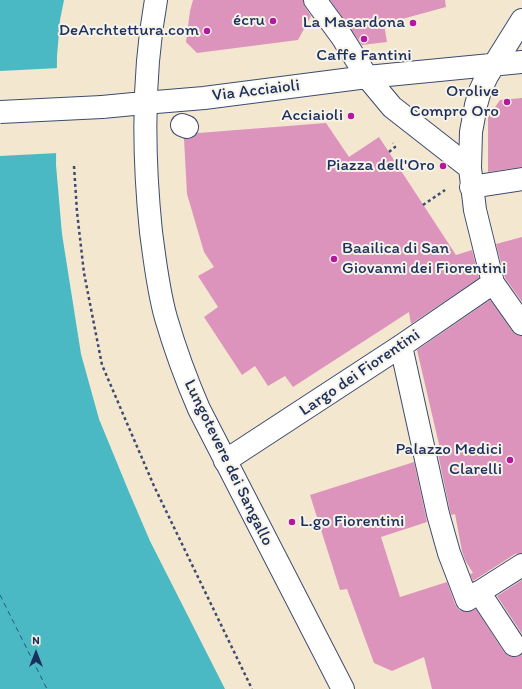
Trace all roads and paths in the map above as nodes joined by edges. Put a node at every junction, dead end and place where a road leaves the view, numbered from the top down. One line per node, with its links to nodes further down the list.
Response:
1 (156, 0): 7 (street, Lungotevere dei Sangallo)
2 (315, 0): 6 (street)
3 (522, 20): 5 (street)
4 (522, 62): 5 (street)
5 (495, 64): 6 (street); 10 (street)
6 (368, 77): 7 (street, Via Acciaioli); 10 (street)
7 (144, 103): 8 (street, Via Acciaioli, bridge); 17 (street, Lungotevere dei Sangallo)
8 (0, 112)
9 (74, 166): 21 (path)
10 (471, 178): 11 (street); 14 (street)
11 (522, 179)
12 (450, 186): 13 (path)
13 (423, 204)
14 (494, 283): 15 (street); 16 (street, Largo dei Fiorentini)
15 (522, 324)
16 (400, 346): 17 (street, Largo dei Fiorentini); 19 (street)
17 (225, 461): 22 (street, Lungotevere dei Sangallo)
18 (522, 565): 19 (street)
19 (473, 596): 20 (street)
20 (514, 645)
21 (252, 689)
22 (343, 689)

